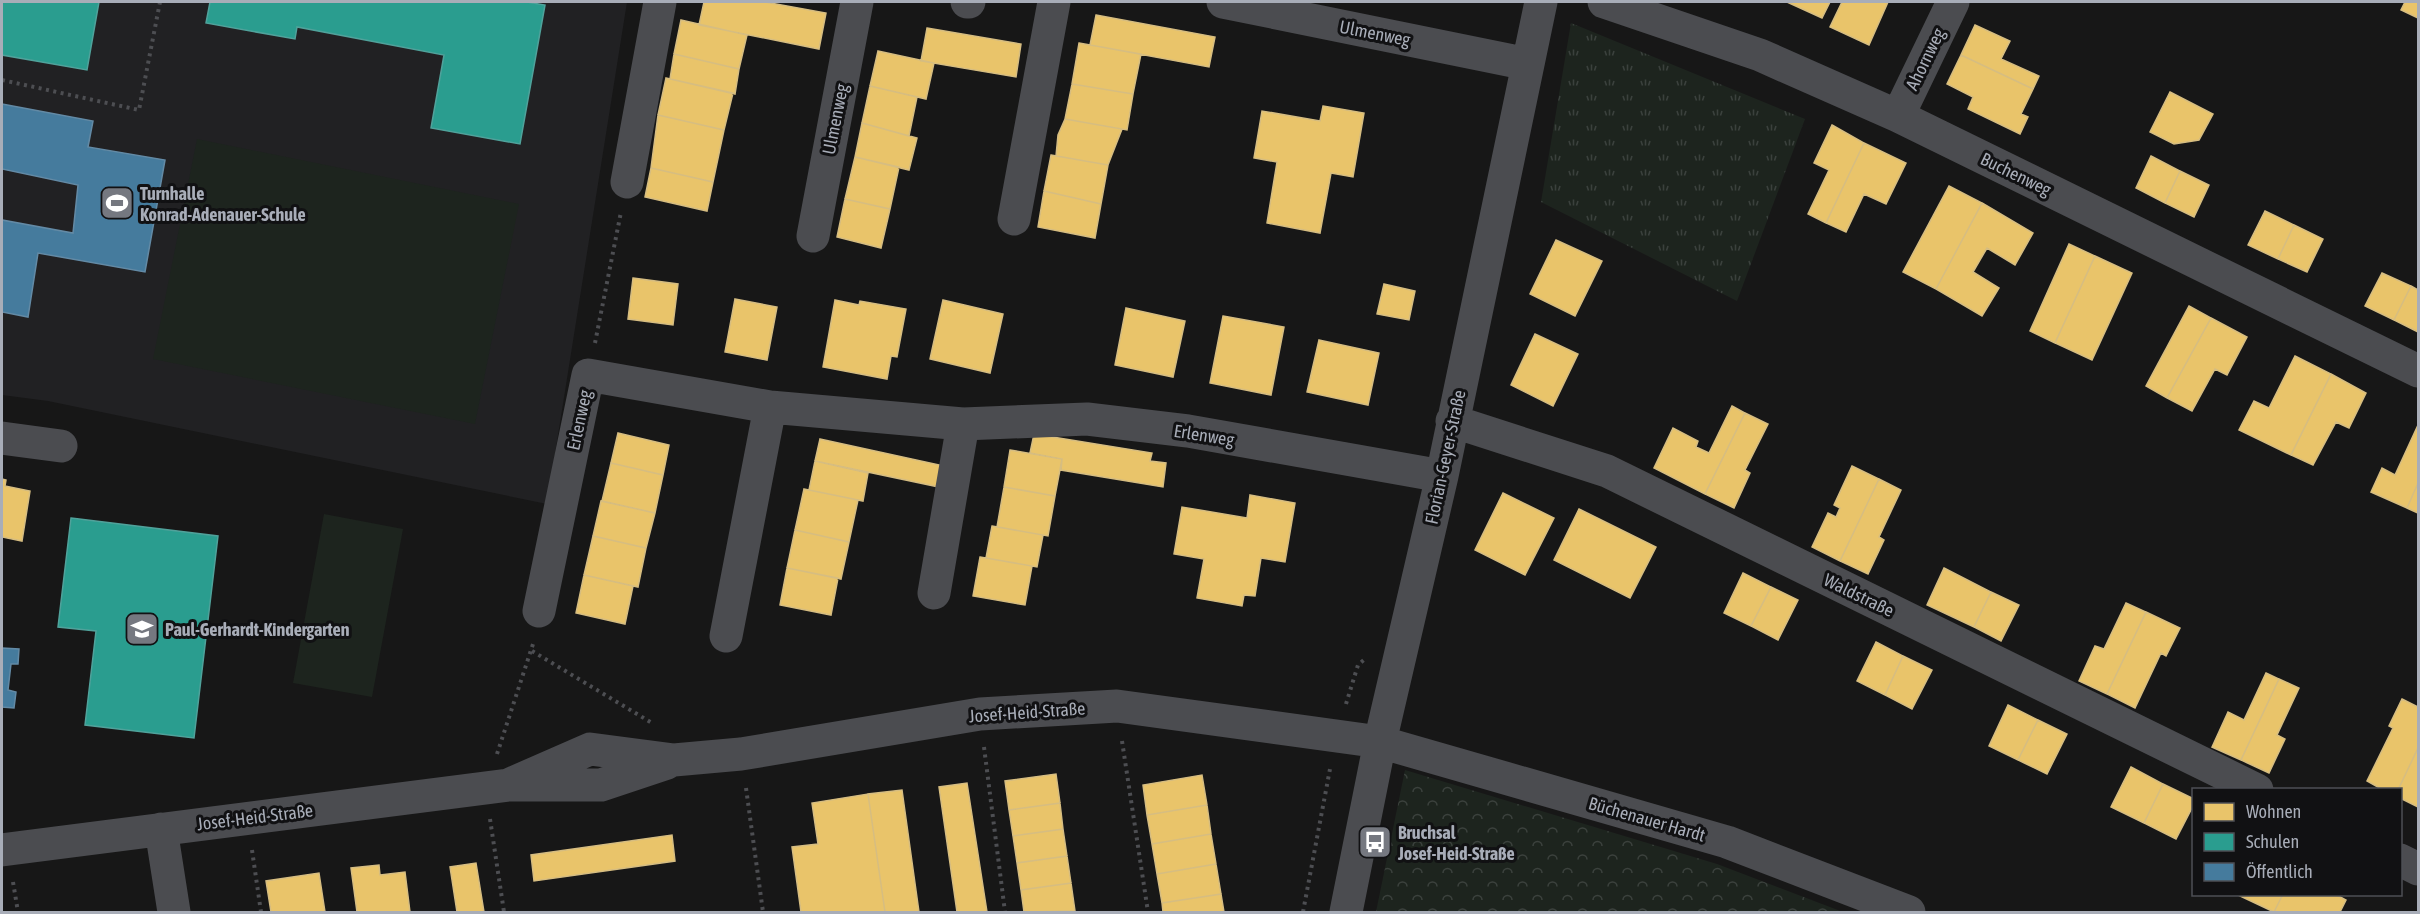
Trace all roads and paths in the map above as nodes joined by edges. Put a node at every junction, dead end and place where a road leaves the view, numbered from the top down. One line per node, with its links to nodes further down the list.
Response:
1 (160, 2): 10 (path)
2 (660, 2): 12 (street)
3 (857, 2): 14 (street, Ulmenweg)
4 (1054, 2): 13 (street)
5 (1223, 2): 9 (street, Ulmenweg)
6 (1541, 2): 9 (street, Florian-Geyer-Straße)
7 (1604, 2): 11 (street, Buchenweg)
8 (1953, 2): 11 (street, Ahornweg)
9 (1528, 64): 18 (street, Florian-Geyer-Straße)
10 (2, 80)
11 (1898, 116): 15 (street, Buchenweg)
12 (627, 182): 16 (path)
13 (1014, 219)
14 (813, 237)
15 (2418, 371)
16 (588, 375): 17 (street, Erlenweg); 24 (street, Erlenweg)
17 (770, 407): 19 (street, Erlenweg); 25 (street)
18 (1452, 421): 22 (street, Florian-Geyer-Straße); 33 (street, Waldstraße)
19 (963, 424): 22 (street, Erlenweg); 23 (street)
20 (2, 438): 21 (street)
21 (61, 446)
22 (1442, 476): 29 (street, Florian-Geyer-Straße)
23 (934, 592)
24 (539, 611): 26 (path)
25 (726, 636)
26 (532, 651): 31 (path); 32 (path)
27 (1117, 706): 28 (street, Josef-Heid-Straße); 29 (street, Josef-Heid-Straße); 44 (path)
28 (980, 714): 30 (street, Josef-Heid-Straße); 43 (path)
29 (1380, 742): 45 (street, Florian-Geyer-Straße); 46 (street, Büchenauer Hardt)
30 (741, 754): 31 (street, Josef-Heid-Straße); 42 (path)
31 (674, 760): 32 (street, Josef-Heid-Straße)
32 (497, 787): 34 (street, Josef-Heid-Straße); 41 (path)
33 (2255, 788)
34 (246, 817): 35 (street, Josef-Heid-Straße); 40 (path)
35 (161, 829): 36 (street, Josef-Heid-Straße); 39 (street)
36 (2, 850)
37 (2402, 861): 38 (street)
38 (2418, 869)
39 (174, 912)
40 (261, 912)
41 (504, 912)
42 (763, 912)
43 (1005, 912)
44 (1148, 912)
45 (1346, 912)
46 (1910, 912)

